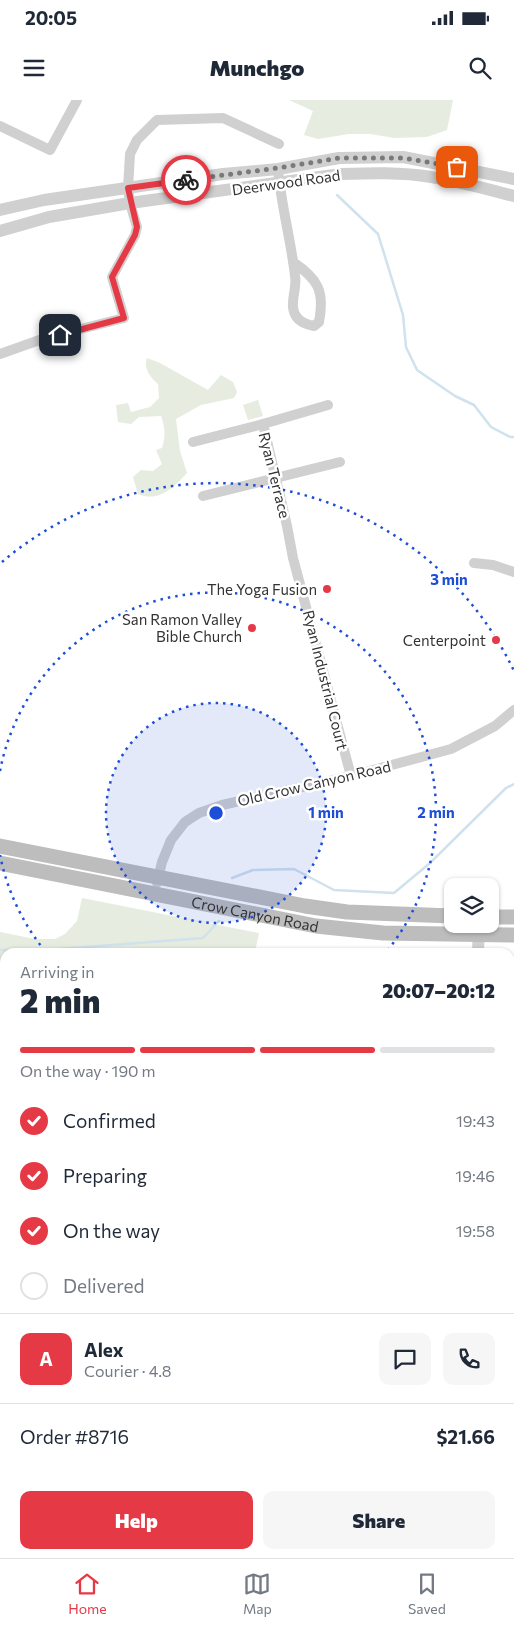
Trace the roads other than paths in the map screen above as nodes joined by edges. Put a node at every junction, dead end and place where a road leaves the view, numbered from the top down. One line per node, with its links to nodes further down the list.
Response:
1 (76, 100): 2 (street)
2 (0, 126)
3 (279, 144): 7 (street)
4 (278, 168): 5 (street, Deerwood Road); 6 (street); 7 (street, Deerwood Road)
5 (514, 179)
6 (279, 184): 8 (street, Deerwood Road); 9 (street, Deerwood Road); 12 (street)
7 (128, 188): 9 (street); 10 (street, Deerwood Road)
8 (514, 196)
9 (130, 203): 11 (street, Deerwood Road); 13 (street)
10 (0, 210)
11 (0, 231)
12 (293, 262): 12 (street)
13 (0, 354)
14 (328, 405): 15 (street)
15 (263, 424): 16 (street); 18 (street, Ryan Terrace)
16 (193, 442)
17 (340, 462): 18 (street)
18 (274, 477): 19 (street); 20 (street, Ryan Terrace)
19 (203, 496)
20 (287, 526): 24 (street, Ryan Industrial Court)
21 (474, 563): 22 (street)
22 (514, 572)
23 (514, 710): 24 (street, Old Crow Canyon Road)
24 (351, 776): 27 (street, Old Crow Canyon Road)
25 (0, 846): 27 (main road, Crow Canyon Road)
26 (0, 864): 28 (main road, Crow Canyon Road)
27 (159, 878): 28 (street, Old Crow Canyon Road); 29 (main road, Crow Canyon Road)
28 (155, 895): 32 (main road, Crow Canyon Road)
29 (444, 916)
30 (499, 917): 31 (main road)
31 (514, 917)
32 (444, 930)
33 (499, 932): 35 (main road, Crow Canyon Road)
34 (478, 933): 36 (street)
35 (514, 935)
36 (478, 948)

